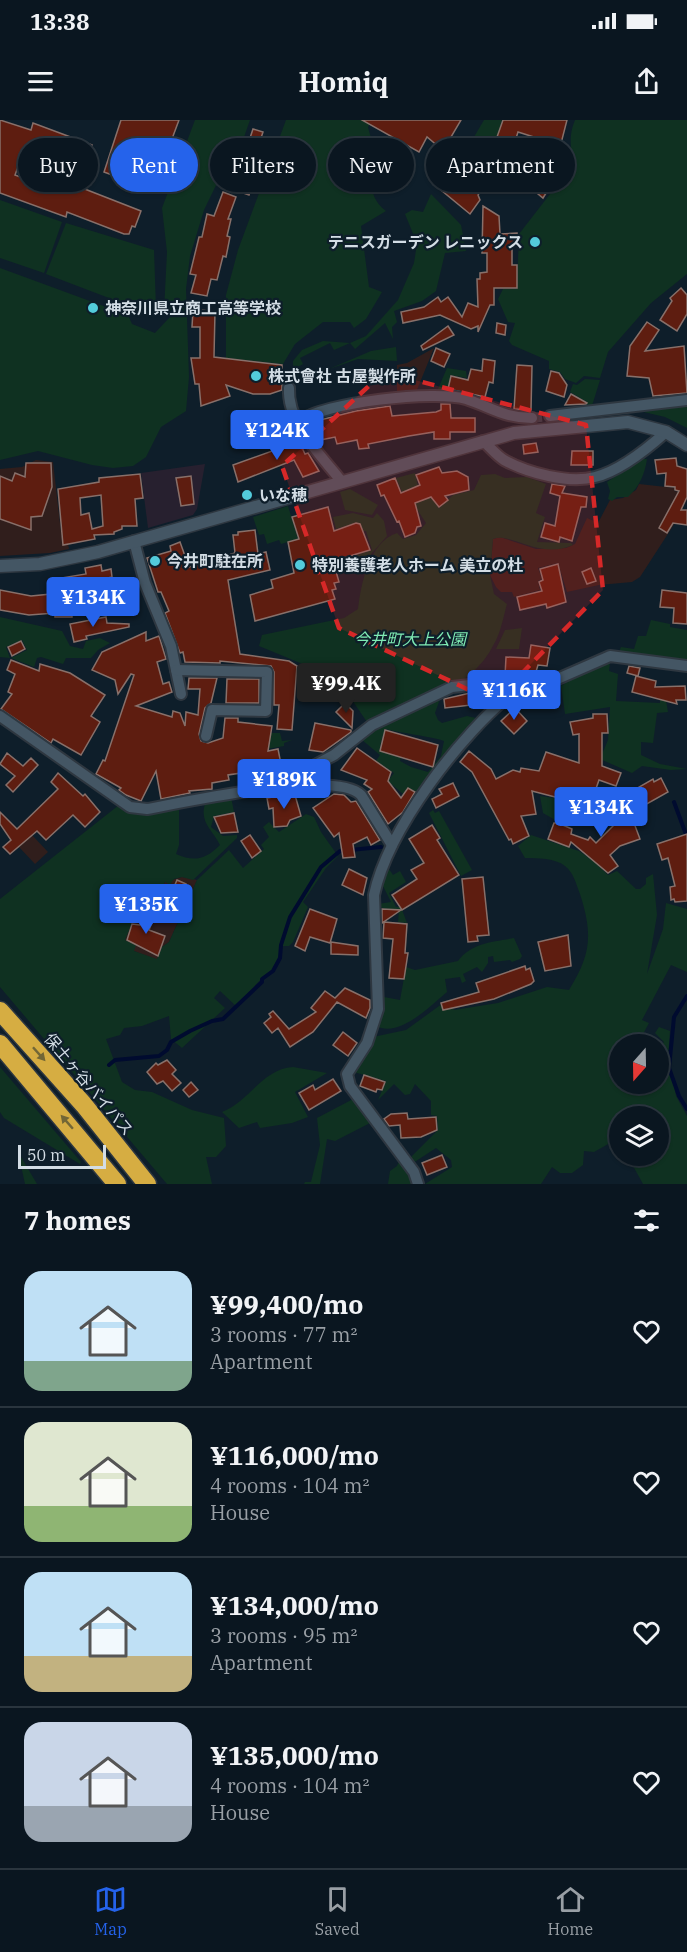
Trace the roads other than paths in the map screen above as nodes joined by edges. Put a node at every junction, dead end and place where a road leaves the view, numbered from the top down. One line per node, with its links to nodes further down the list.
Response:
1 (289, 388): 5 (street)
2 (687, 400): 3 (street)
3 (550, 416)
4 (532, 418): 5 (street)
5 (298, 422): 9 (street)
6 (666, 432): 7 (street); 7 (street); 8 (street)
7 (483, 441): 9 (street)
8 (687, 445)
9 (342, 482): 10 (street)
10 (134, 541): 11 (street); 13 (street)
11 (0, 566)
12 (687, 666): 14 (street)
13 (176, 670): 15 (street); 17 (street)
14 (515, 691): 18 (street); 19 (street)
15 (181, 694)
16 (0, 716): 18 (street)
17 (207, 736)
18 (274, 787): 19 (street)
19 (392, 845): 24 (street)
20 (0, 1011): 23 (highway, 保土ヶ谷バイパス, one-way to 23)
21 (0, 1044): 22 (highway, one-way to 21)
22 (117, 1184)
23 (147, 1184)
24 (418, 1184)

